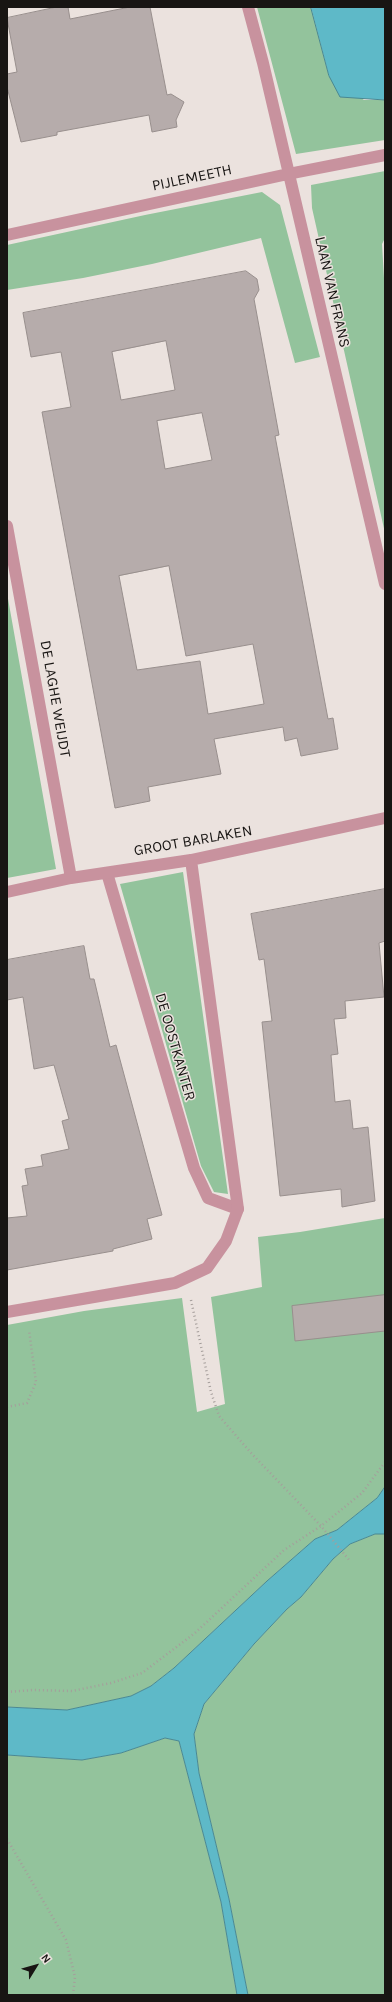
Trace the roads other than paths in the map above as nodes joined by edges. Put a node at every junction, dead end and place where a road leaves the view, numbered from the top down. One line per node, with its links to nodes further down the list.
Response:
1 (248, 7): 3 (street, LAAN VAN FRANS)
2 (385, 155): 3 (street, PIJLEMEETH)
3 (288, 174): 4 (street, PIJLEMEETH); 7 (street, LAAN VAN FRANS)
4 (7, 235)
5 (7, 526): 6 (street, DE LAGHE WEIJDT)
6 (12, 577): 11 (street, DE LAGHE WEIJDT)
7 (385, 584)
8 (385, 818): 9 (street, GROOT BARLAKEN)
9 (190, 860): 10 (street, GROOT BARLAKEN); 13 (street)
10 (107, 873): 11 (street, GROOT BARLAKEN); 13 (street, DE OOSTKANTER)
11 (71, 878): 12 (street, GROOT BARLAKEN)
12 (7, 892)
13 (238, 1209): 14 (street)
14 (7, 1312)

